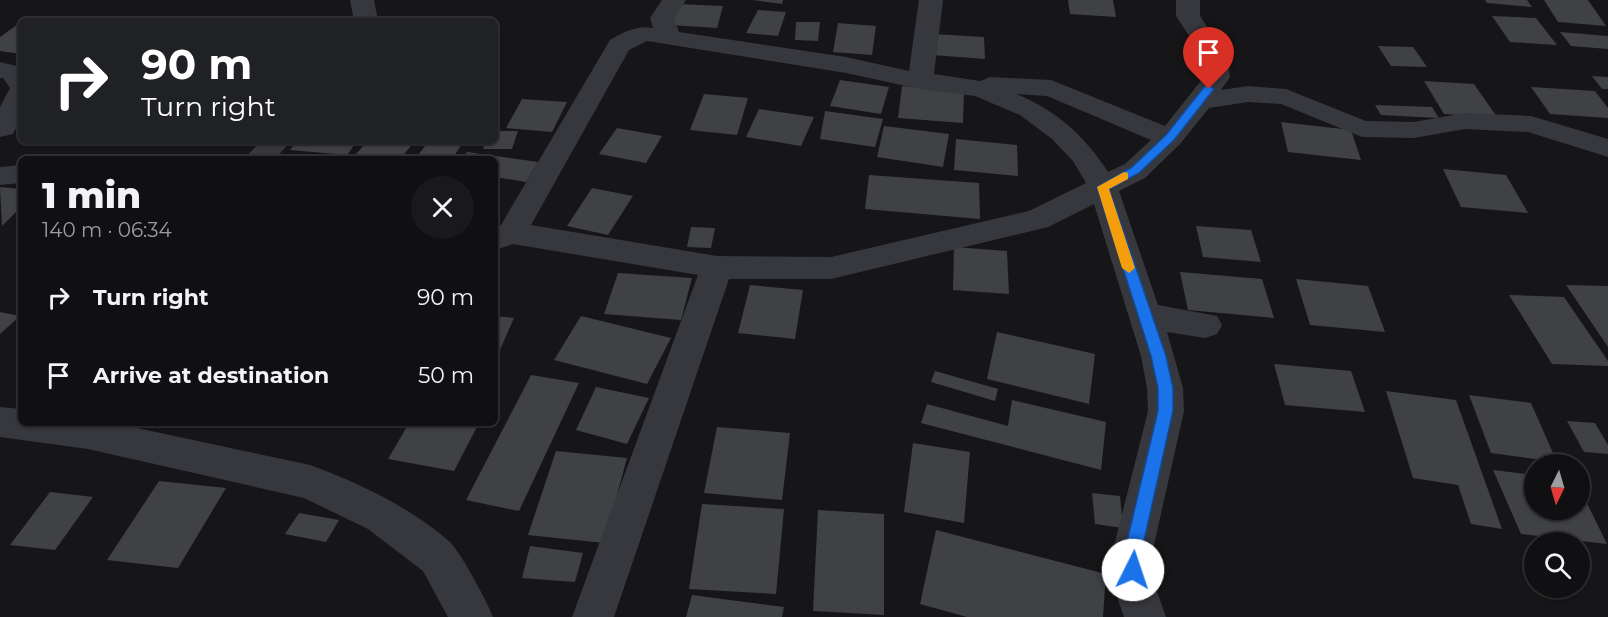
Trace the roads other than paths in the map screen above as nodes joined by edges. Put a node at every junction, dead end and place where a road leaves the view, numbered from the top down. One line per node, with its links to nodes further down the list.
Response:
1 (362, 0): 5 (street)
2 (674, 0): 6 (street)
3 (931, 0): 9 (street)
4 (1194, 1): 11 (street)
5 (365, 18)
6 (668, 36): 9 (street); 20 (street)
7 (0, 70): 8 (street)
8 (18, 80)
9 (920, 81): 13 (street); 19 (street)
10 (18, 96): 12 (street)
11 (1201, 101): 13 (street); 15 (street)
12 (0, 129)
13 (1170, 138): 19 (street)
14 (274, 144): 16 (street)
15 (1608, 148)
16 (261, 156)
17 (18, 174): 18 (street)
18 (0, 176)
19 (1103, 187): 21 (street); 22 (street)
20 (503, 236): 21 (street)
21 (717, 267): 28 (street)
22 (1144, 316): 23 (street); 29 (street)
23 (1205, 325)
24 (0, 422): 25 (street)
25 (18, 424)
26 (32, 426): 27 (street)
27 (472, 617)
28 (593, 617)
29 (1145, 617)

